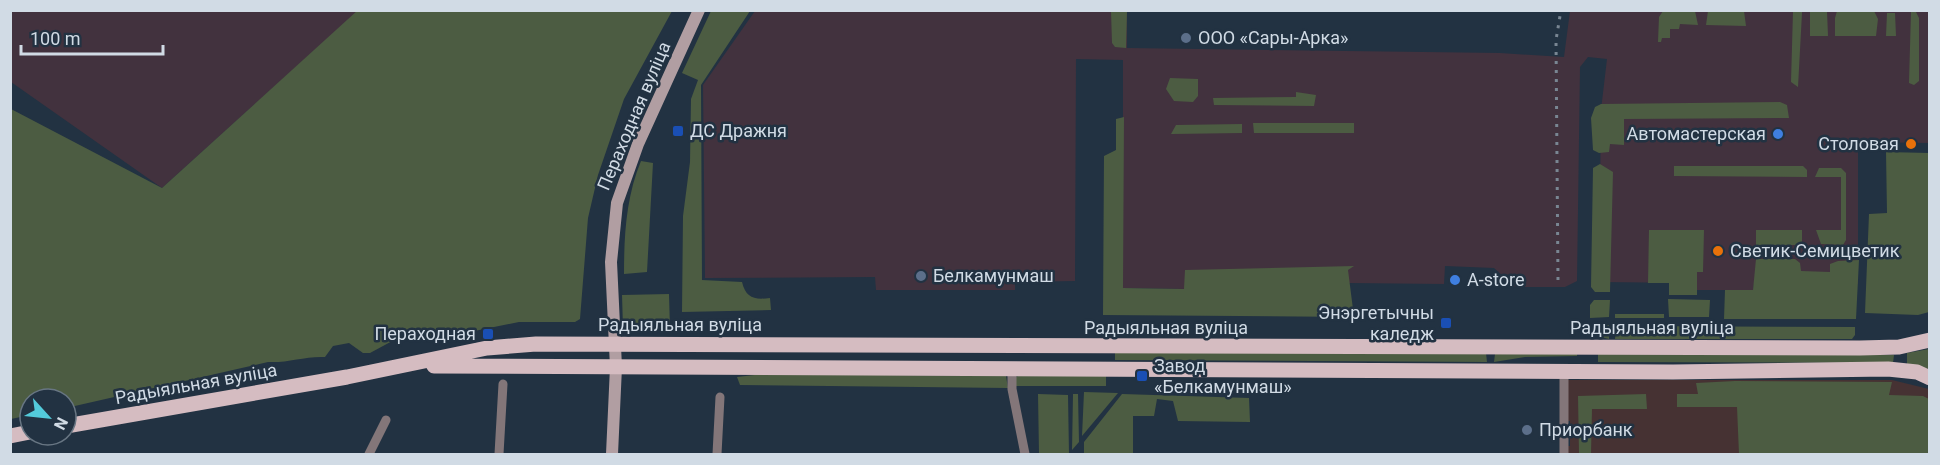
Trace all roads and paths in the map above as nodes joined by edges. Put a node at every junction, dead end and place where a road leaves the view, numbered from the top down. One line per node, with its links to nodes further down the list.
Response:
1 (699, 10): 3 (street, Пераходная вуліца)
2 (1929, 340): 4 (main road, Радыяльная вуліца)
3 (616, 344): 4 (main road, Радыяльная вуліца); 5 (main road, Радыяльная вуліца); 6 (street, Пераходная вуліца)
4 (874, 345): 7 (main road)
5 (403, 366): 6 (main road, Радыяльная вуліца); 14 (main road, Радыяльная вуліца)
6 (616, 368): 7 (main road, Радыяльная вуліца); 17 (street, Пераходная вуліца)
7 (875, 368): 8 (main road, Радыяльная вуліца)
8 (1012, 369): 9 (main road, Радыяльная вуліца); 19 (street)
9 (1564, 371): 10 (main road, Радыяльная вуліца); 20 (street)
10 (1929, 378)
11 (503, 384): 16 (street)
12 (720, 397): 18 (street)
13 (386, 420): 15 (street)
14 (78, 424)
15 (369, 454)
16 (499, 454)
17 (612, 454)
18 (717, 454)
19 (1025, 454)
20 (1564, 454)

